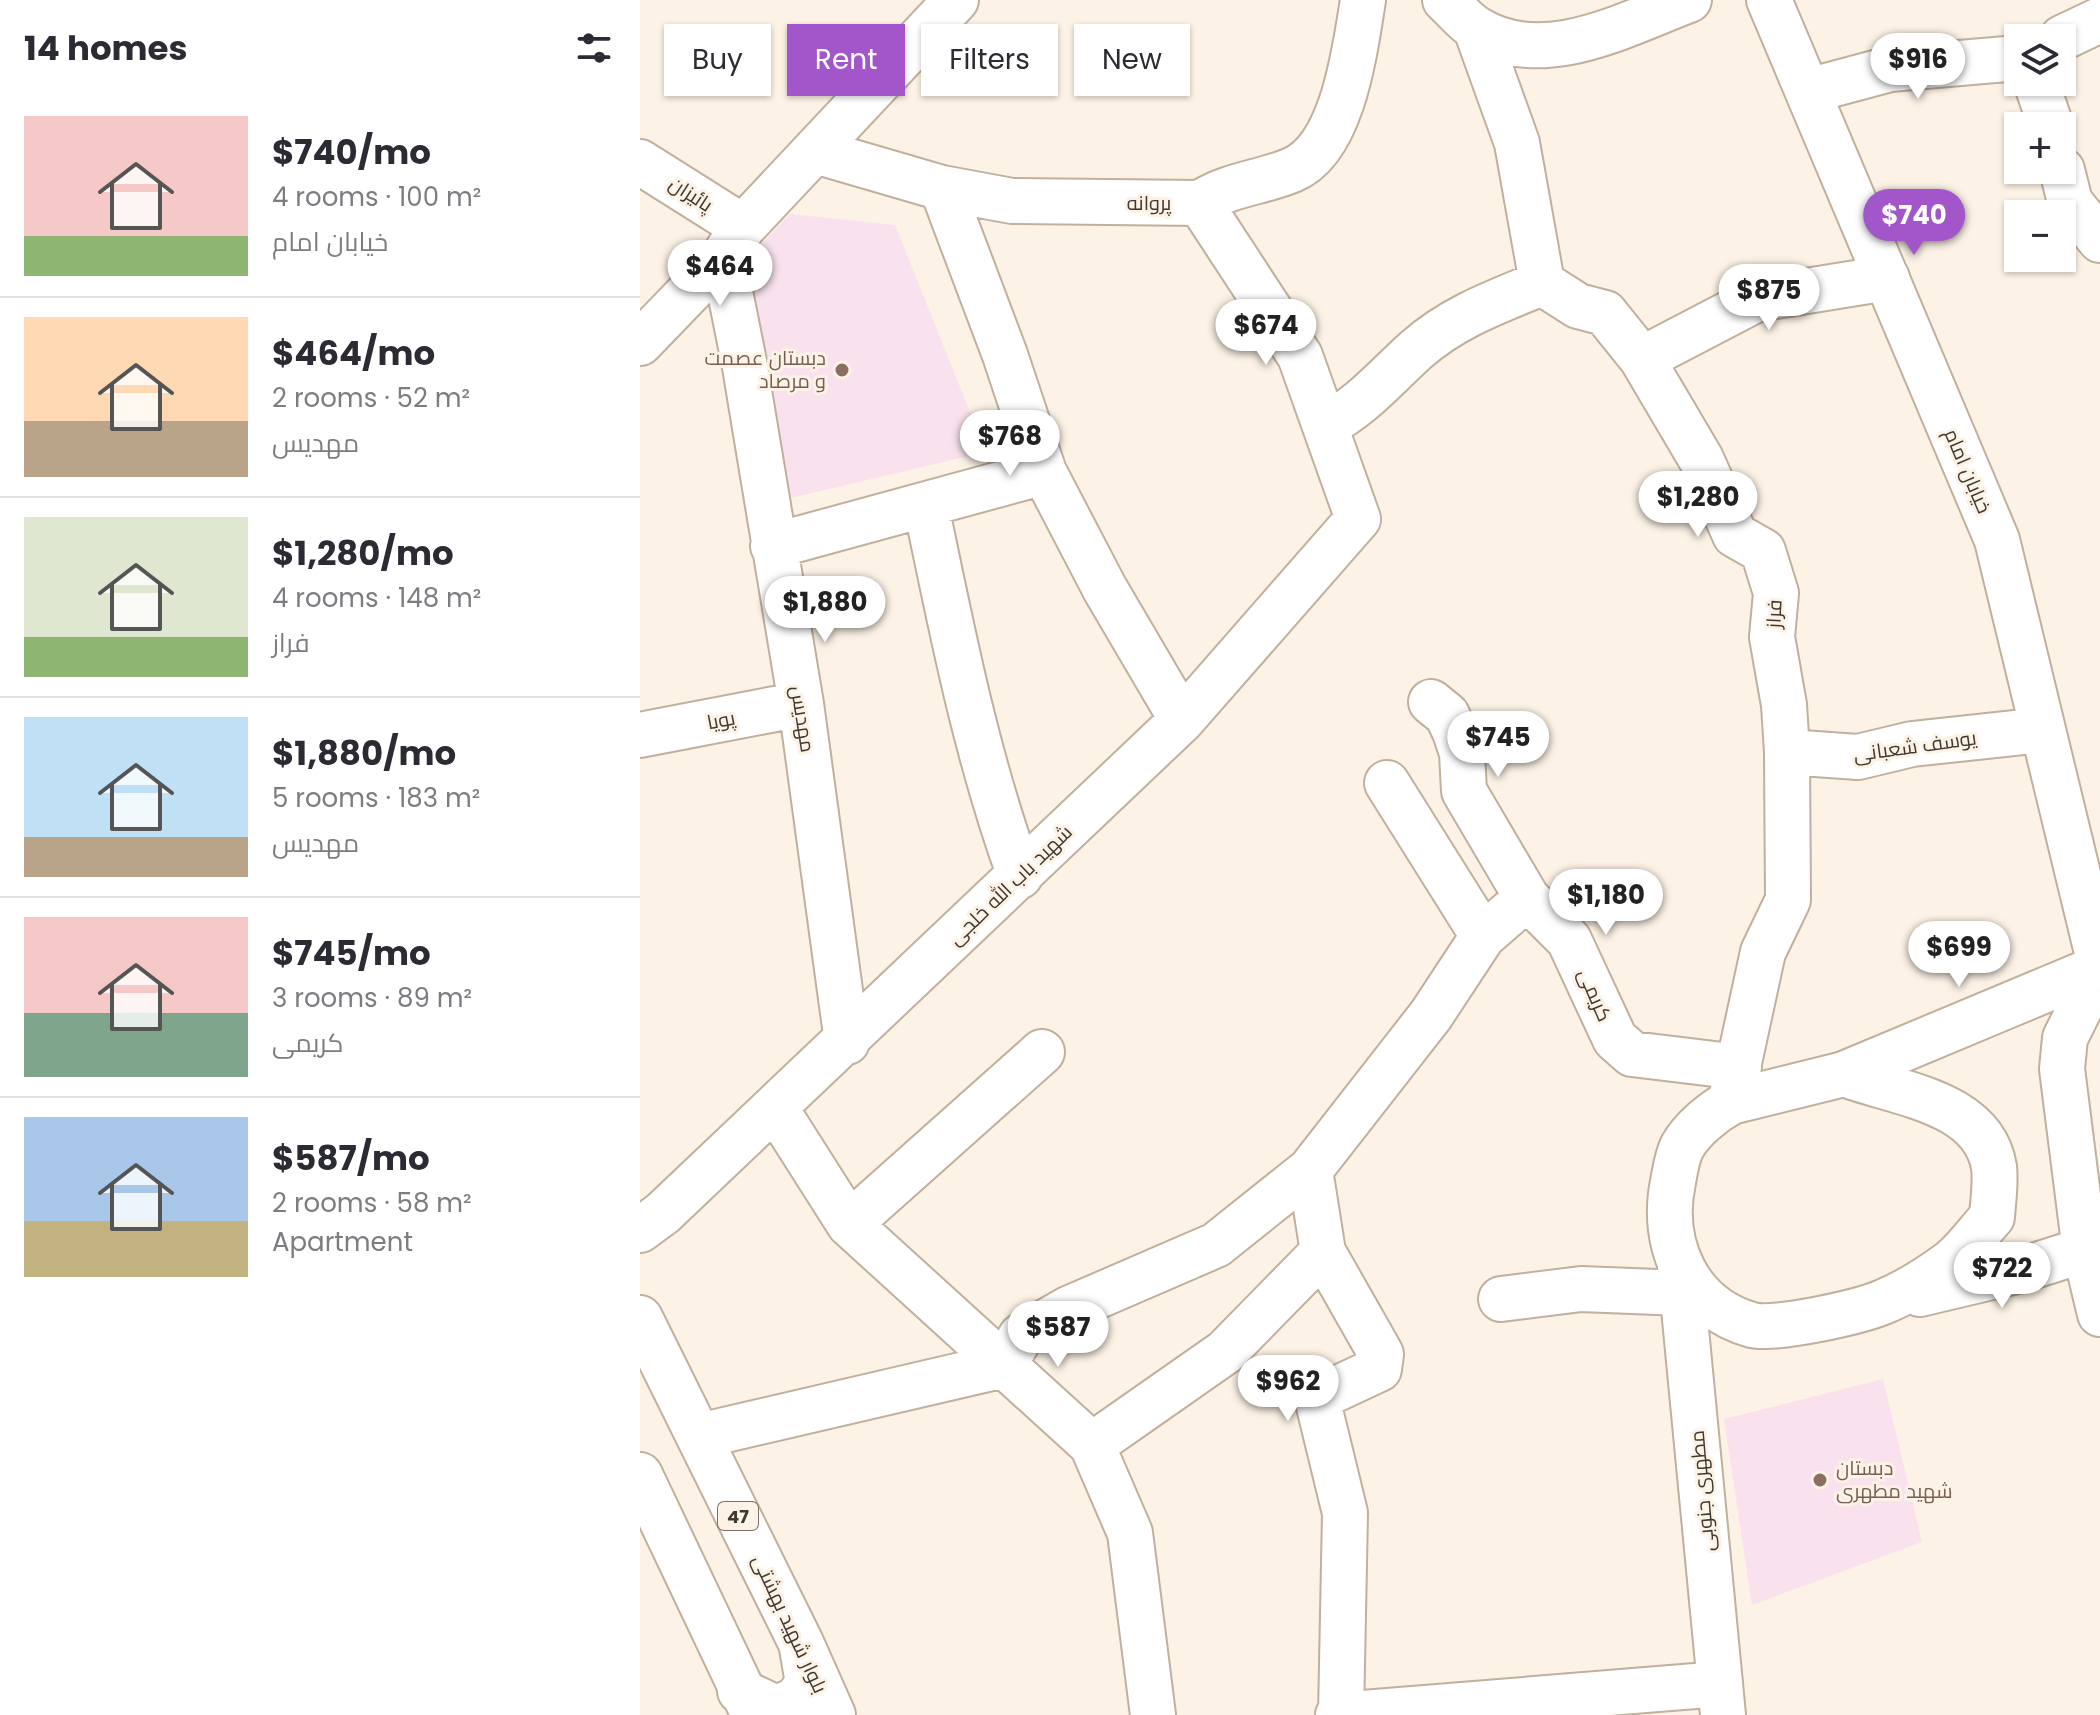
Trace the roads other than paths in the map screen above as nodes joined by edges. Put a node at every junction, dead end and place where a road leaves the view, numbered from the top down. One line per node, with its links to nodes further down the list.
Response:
1 (956, 0): 10 (street)
2 (1363, 0): 14 (street, پروانه)
3 (1689, 0): 5 (street)
4 (1769, 0): 9 (street, خیابان امام)
5 (1460, 14): 18 (street)
6 (2100, 20): 7 (street)
7 (2076, 31)
8 (2004, 59): 9 (street)
9 (1808, 91): 17 (street, خیابان امام)
10 (815, 151): 13 (street, پروانه); 16 (street)
11 (640, 162): 16 (street, پائیزان)
12 (2066, 184): 15 (street)
13 (942, 188): 14 (street, پروانه); 22 (street)
14 (1200, 203): 21 (street)
15 (2100, 240)
16 (733, 242): 19 (street); 24 (street, مهدیس)
17 (1887, 278): 20 (street); 28 (street, خیابان امام)
18 (1542, 283): 20 (street, فراز); 21 (street)
19 (640, 343)
20 (1642, 359): 30 (street, فراز)
21 (1326, 425): 27 (street, شهید باب الله خلجی)
22 (1044, 472): 23 (street); 27 (street)
23 (926, 506): 24 (street); 32 (street)
24 (773, 546): 26 (street, مهدیس)
25 (1431, 702): 33 (street, کریمی)
26 (801, 704): 29 (street, پویا); 36 (street, مهدیس)
27 (1182, 720): 32 (street, شهید باب الله خلجی)
28 (2042, 730): 30 (street, یوسف شعبانی); 35 (street, خیابان امام)
29 (640, 735)
30 (1787, 752): 39 (street, فراز)
31 (1387, 783): 34 (street)
32 (1020, 876): 36 (street, شهید باب الله خلجی)
33 (1527, 898): 34 (street); 39 (street, کریمی)
34 (1483, 936): 41 (street)
35 (2100, 967): 38 (street); 44 (street)
36 (847, 1042): 40 (street, شهید باب الله خلجی)
37 (1042, 1052): 42 (street)
38 (1844, 1074): 39 (street); 48 (street)
39 (1735, 1085): 46 (street)
40 (776, 1109): 42 (street); 43 (street, شهید باب الله خلجی)
41 (1310, 1170): 45 (street); 51 (street)
42 (849, 1224): 51 (street)
43 (640, 1230)
44 (2092, 1248): 48 (street); 49 (street)
45 (1323, 1252): 53 (street); 60 (street)
46 (1681, 1280): 47 (street); 48 (street); 56 (street, مطهری جنوبی)
47 (1501, 1299)
48 (1882, 1303)
49 (2100, 1310)
50 (640, 1318): 52 (street, بلوار شهید بهشتی / 47)
51 (1004, 1365): 52 (street); 53 (street)
52 (699, 1436): 55 (street, بلوار شهید بهشتی / 47)
53 (1092, 1445): 59 (street)
54 (640, 1475): 57 (street)
55 (801, 1643): 57 (street); 58 (street, بلوار شهید بهشتی / 47)
56 (1721, 1699): 60 (street)
57 (741, 1707)
58 (833, 1715)
59 (1153, 1715)
60 (1339, 1715)

